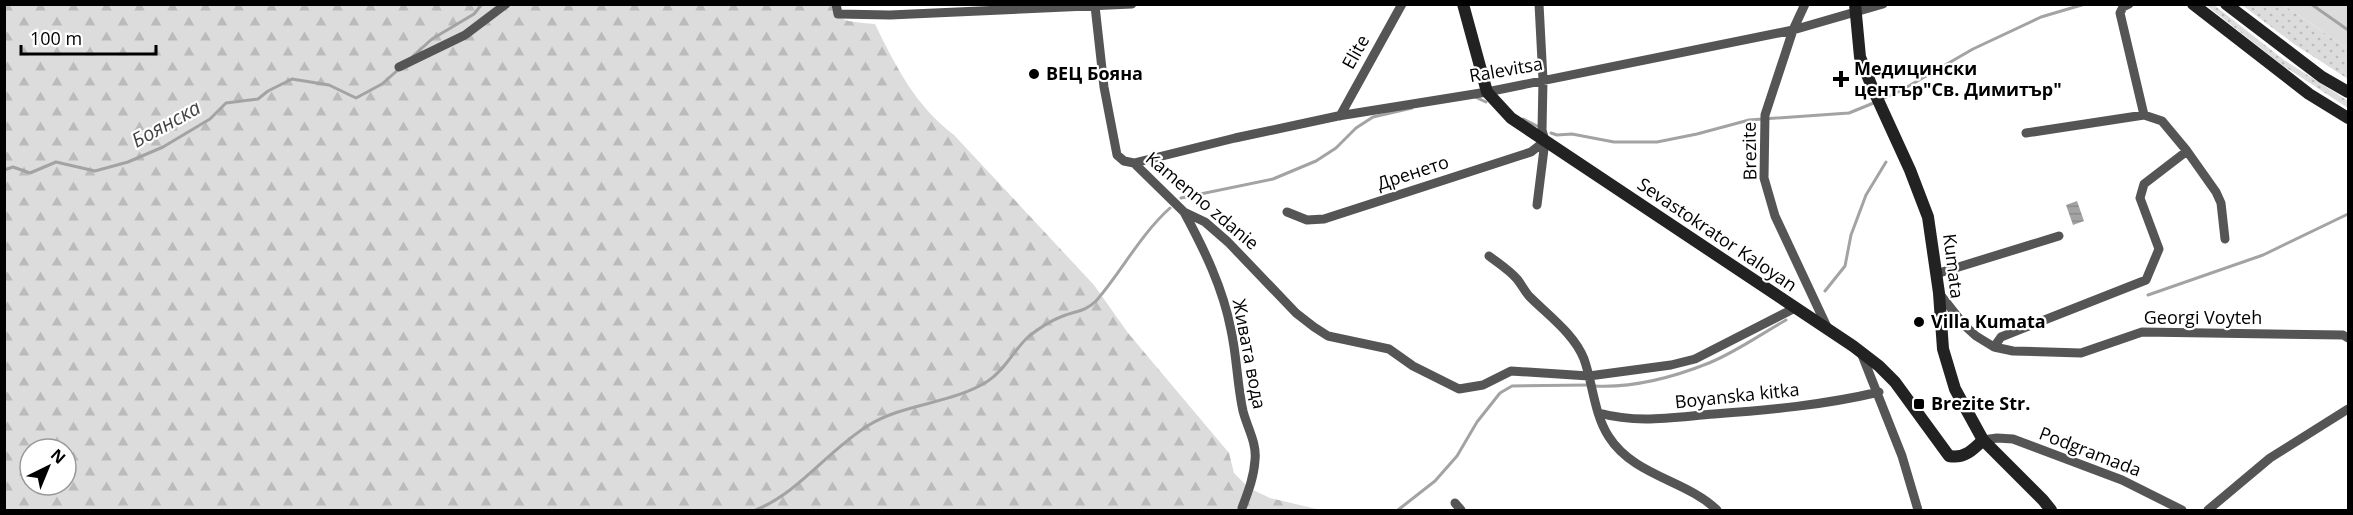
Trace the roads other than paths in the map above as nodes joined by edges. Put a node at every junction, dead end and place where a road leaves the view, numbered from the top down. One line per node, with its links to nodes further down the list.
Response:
1 (506, 4): 16 (street)
2 (1132, 4): 12 (street)
3 (1402, 4): 21 (street, Elite)
4 (1463, 4): 18 (main road, Sevastokrator Kaloyan)
5 (1539, 4): 17 (street)
6 (1805, 4): 15 (street, Brezite)
7 (1883, 4): 13 (street, Ralevitsa)
8 (2129, 4): 20 (street)
9 (2193, 4): 22 (main road)
10 (2226, 4): 19 (main road)
11 (1021, 6): 12 (street); 14 (street)
12 (1095, 6): 26 (street, Kamenno zdanie)
13 (1855, 8): 15 (street, Ralevitsa); 33 (main road, Kumata)
14 (837, 9)
15 (1793, 30): 17 (street, Ralevitsa); 36 (street, Brezite)
16 (399, 67)
17 (1543, 80): 18 (street, Ralevitsa); 24 (street)
18 (1487, 92): 21 (street, Ralevitsa); 24 (main road, Sevastokrator Kaloyan)
19 (2349, 92)
20 (2144, 115): 23 (street); 25 (street)
21 (1340, 116): 26 (street, Ralevitsa)
22 (2349, 118)
23 (2026, 133)
24 (1545, 141): 27 (street); 29 (street, Дренето); 35 (main road, Sevastokrator Kaloyan)
25 (2185, 152): 31 (street); 38 (street)
26 (1134, 163): 28 (street, Kamenno zdanie)
27 (1537, 206)
28 (1184, 212): 40 (street, Kamenno zdanie); 45 (street, Живата вода)
29 (1287, 212)
30 (2059, 236): 33 (street)
31 (2225, 239)
32 (1489, 256): 40 (street)
33 (1936, 274): 34 (main road, Kumata)
34 (1939, 293): 38 (street, Georgi Voyteh); 44 (main road, Kumata)
35 (1795, 308): 36 (main road, Sevastokrator Kaloyan); 40 (street)
36 (1827, 327): 39 (main road, Sevastokrator Kaloyan)
37 (2349, 338): 38 (street, Georgi Voyteh)
38 (1994, 347)
39 (1860, 351): 41 (street); 44 (main road, Sevastokrator Kaloyan)
40 (1589, 376): 43 (street)
41 (1879, 392): 43 (street, Boyanska kitka); 47 (street)
42 (2349, 409): 50 (street)
43 (1599, 413): 46 (street)
44 (1983, 440): 48 (main road, Kumata); 49 (street, Podgramada)
45 (1242, 508)
46 (1717, 510)
47 (1918, 510)
48 (2051, 510)
49 (2182, 510)
50 (2208, 510)

